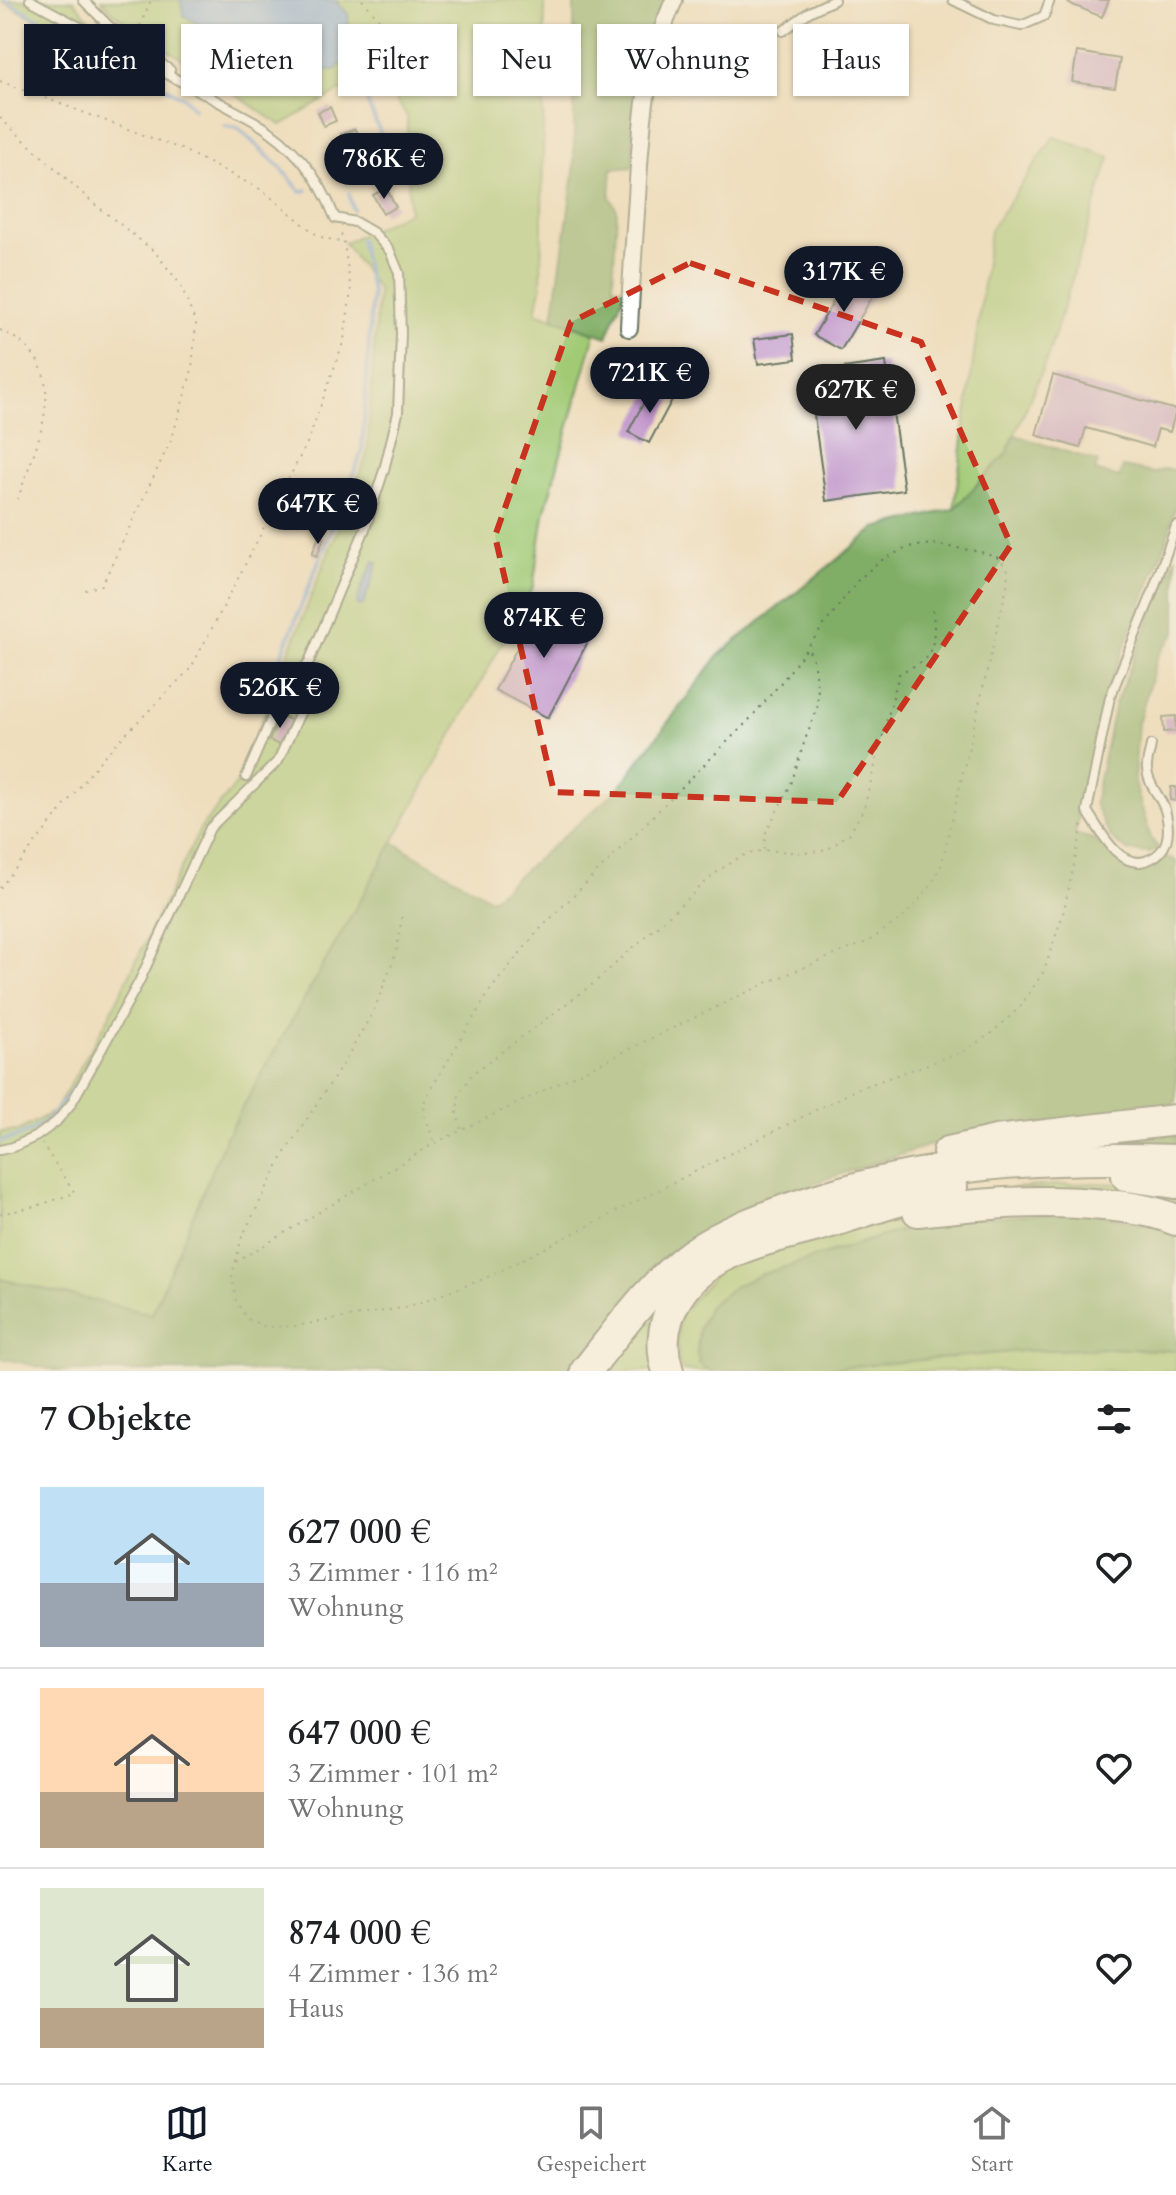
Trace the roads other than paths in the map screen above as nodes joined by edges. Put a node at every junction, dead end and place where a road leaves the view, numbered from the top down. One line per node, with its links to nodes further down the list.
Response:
1 (30, 0): 9 (lane)
2 (83, 0): 8 (lane)
3 (674, 0): 11 (street)
4 (834, 0): 7 (lane)
5 (953, 0): 6 (lane)
6 (1050, 0)
7 (783, 31)
8 (181, 78)
9 (181, 81)
10 (209, 96): 13 (lane)
11 (629, 328)
12 (1176, 526): 14 (lane)
13 (308, 664): 15 (lane); 17 (lane)
14 (1151, 745)
15 (246, 777)
16 (1176, 1120): 20 (highway)
17 (0, 1150)
18 (1176, 1160): 20 (highway)
19 (1176, 1183): 20 (highway)
20 (832, 1208): 21 (highway); 22 (highway); 23 (highway)
21 (1176, 1220)
22 (586, 1371)
23 (668, 1371)

